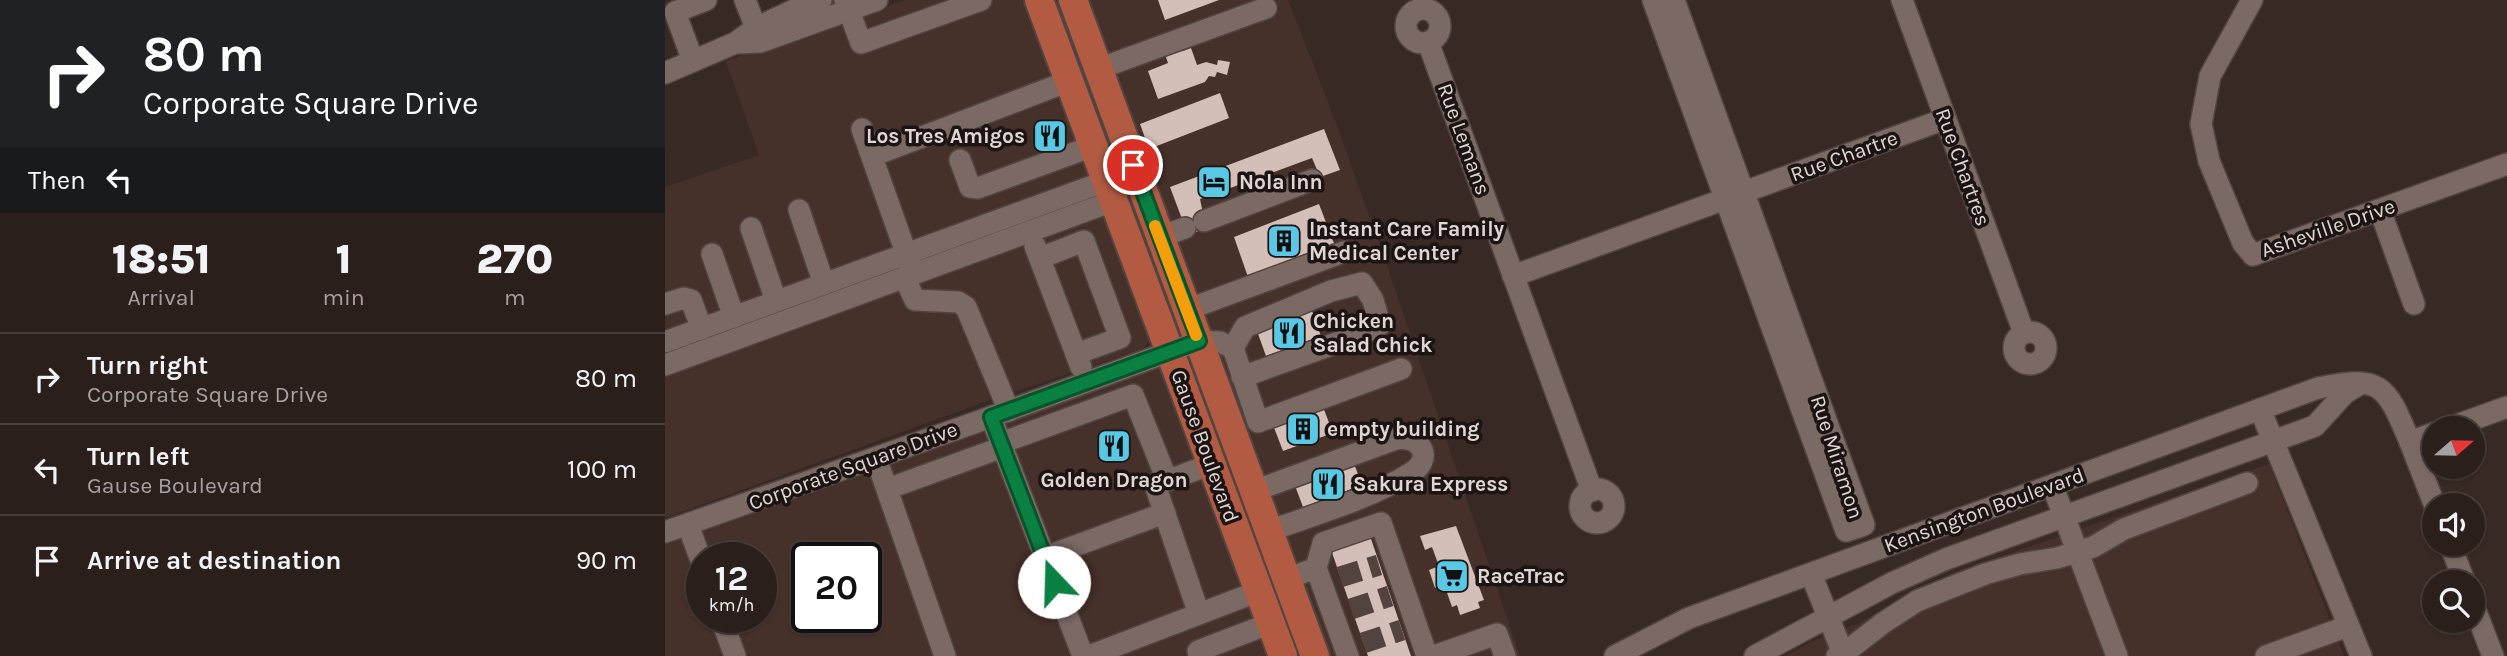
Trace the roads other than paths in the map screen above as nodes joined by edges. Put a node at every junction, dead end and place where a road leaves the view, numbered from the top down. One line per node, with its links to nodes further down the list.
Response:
1 (706, 0): 17 (street)
2 (745, 0): 14 (street)
3 (821, 0): 14 (street)
4 (877, 0): 12 (street)
5 (981, 0): 12 (street)
6 (1039, 0): 20 (main road, Gause Boulevard)
7 (1073, 0): 18 (main road, Gause Boulevard)
8 (1653, 0): 29 (street, Rue Miramon)
9 (1674, 0): 29 (street, Rue Miramon)
10 (1902, 0): 21 (street, Rue Chartres)
11 (2252, 0): 31 (street, Asheville Drive)
12 (847, 5): 16 (street)
13 (1266, 8): 18 (street)
14 (756, 28): 16 (street)
15 (1428, 42): 40 (street, Rue Lemans)
16 (735, 43): 17 (street)
17 (693, 61): 19 (street)
18 (1098, 69): 34 (main road, Gause Boulevard)
19 (665, 73)
20 (1069, 81): 23 (main road, Gause Boulevard); 24 (street)
21 (1945, 119): 29 (street, Rue Chartre); 49 (street, Rue Chartres)
22 (862, 129): 24 (street)
23 (1093, 146): 25 (street); 28 (main road, Gause Boulevard)
24 (872, 156): 38 (street)
25 (960, 160)
26 (2507, 164): 31 (street, Asheville Drive)
27 (1312, 180): 34 (street)
28 (1110, 191): 32 (street); 35 (street); 53 (main road, Gause Boulevard)
29 (1734, 196): 29 (street, Rue Miramon); 40 (street)
30 (799, 210): 42 (street)
31 (2381, 210): 45 (street)
32 (1022, 212): 35 (street); 38 (street)
33 (751, 228): 43 (street)
34 (1183, 228): 46 (main road, Gause Boulevard)
35 (1030, 232): 39 (street); 41 (street)
36 (1344, 253): 46 (street)
37 (712, 254): 47 (street)
38 (907, 254): 41 (street); 42 (street)
39 (1039, 258): 54 (street); 54 (street)
40 (1513, 276): 77 (street, Rue Lemans)
41 (909, 277): 55 (street); 62 (street)
42 (824, 284): 43 (street)
43 (776, 301): 47 (street)
44 (665, 304): 48 (street)
45 (2414, 304)
46 (1186, 310): 50 (main road, Gause Boulevard)
47 (734, 317): 48 (street)
48 (702, 329): 51 (street)
49 (2024, 333)
50 (1199, 341): 52 (street); 53 (street, Corporate Square Drive); 65 (main road, Gause Boulevard)
51 (665, 342)
52 (1233, 348): 57 (street); 57 (street)
53 (1169, 350): 58 (street, Corporate Square Drive); 71 (main road, Gause Boulevard)
54 (1076, 354): 58 (street)
55 (665, 365)
56 (1401, 369): 64 (street)
57 (1242, 377): 64 (street)
58 (1086, 381): 62 (street, Corporate Square Drive)
59 (2360, 384): 61 (street, Kensington Boulevard); 67 (street, Kensington Boulevard); 68 (street, Kensington Boulevard)
60 (2507, 407): 63 (street)
61 (2260, 409): 67 (street); 74 (street, Kensington Boulevard)
62 (1000, 414): 69 (street); 70 (street, Corporate Square Drive)
63 (2482, 416)
64 (1258, 422): 65 (street)
65 (1232, 432): 76 (main road, Gause Boulevard)
66 (2422, 438): 68 (street)
67 (2273, 441): 80 (street, Kensington Boulevard); 94 (street)
68 (2410, 442): 78 (street, Kensington Boulevard)
69 (1002, 445): 72 (street); 75 (street); 86 (street)
70 (876, 458): 75 (street); 81 (street, Corporate Square Drive)
71 (1212, 464): 72 (street); 90 (main road, Gause Boulevard)
72 (1167, 480): 79 (street)
73 (2247, 483): 85 (street)
74 (2053, 487): 80 (street); 87 (street, Kensington Boulevard)
75 (887, 489): 102 (street)
76 (1254, 491): 82 (main road, Gause Boulevard); 82 (street)
77 (1592, 491)
78 (2430, 493)
79 (1165, 513): 86 (street); 91 (street)
80 (2065, 517): 85 (street); 92 (street, Kensington Boulevard)
81 (688, 525): 83 (street, Corporate Square Drive); 84 (street)
82 (1269, 531): 89 (main road, Gause Boulevard)
83 (665, 532)
84 (694, 542)
85 (2076, 551): 99 (street); 112 (street)
86 (1045, 558): 103 (street)
87 (1811, 573): 92 (street); 110 (street, Kensington Boulevard)
88 (1326, 576): 89 (street); 97 (street); 107 (street)
89 (1286, 579): 106 (main road, Gause Boulevard)
90 (1259, 591): 91 (street); 93 (main road, Gause Boulevard)
91 (1193, 617): 98 (street); 104 (street)
92 (1829, 618): 99 (street); 111 (street, Kensington Boulevard)
93 (1271, 623): 98 (street); 105 (main road, Gause Boulevard)
94 (2348, 626): 100 (street); 113 (street)
95 (727, 633): 101 (street)
96 (2484, 633): 114 (street)
97 (1352, 649)
98 (1199, 654)
99 (1841, 655)
100 (2270, 655)
101 (735, 656)
102 (945, 656)
103 (1083, 656)
104 (1089, 656)
105 (1283, 656)
106 (1315, 656)
107 (1427, 656)
108 (1434, 656): 109 (street)
109 (1505, 656)
110 (1615, 656)
111 (1755, 656)
112 (2117, 656)
113 (2361, 656)
114 (2493, 656)

